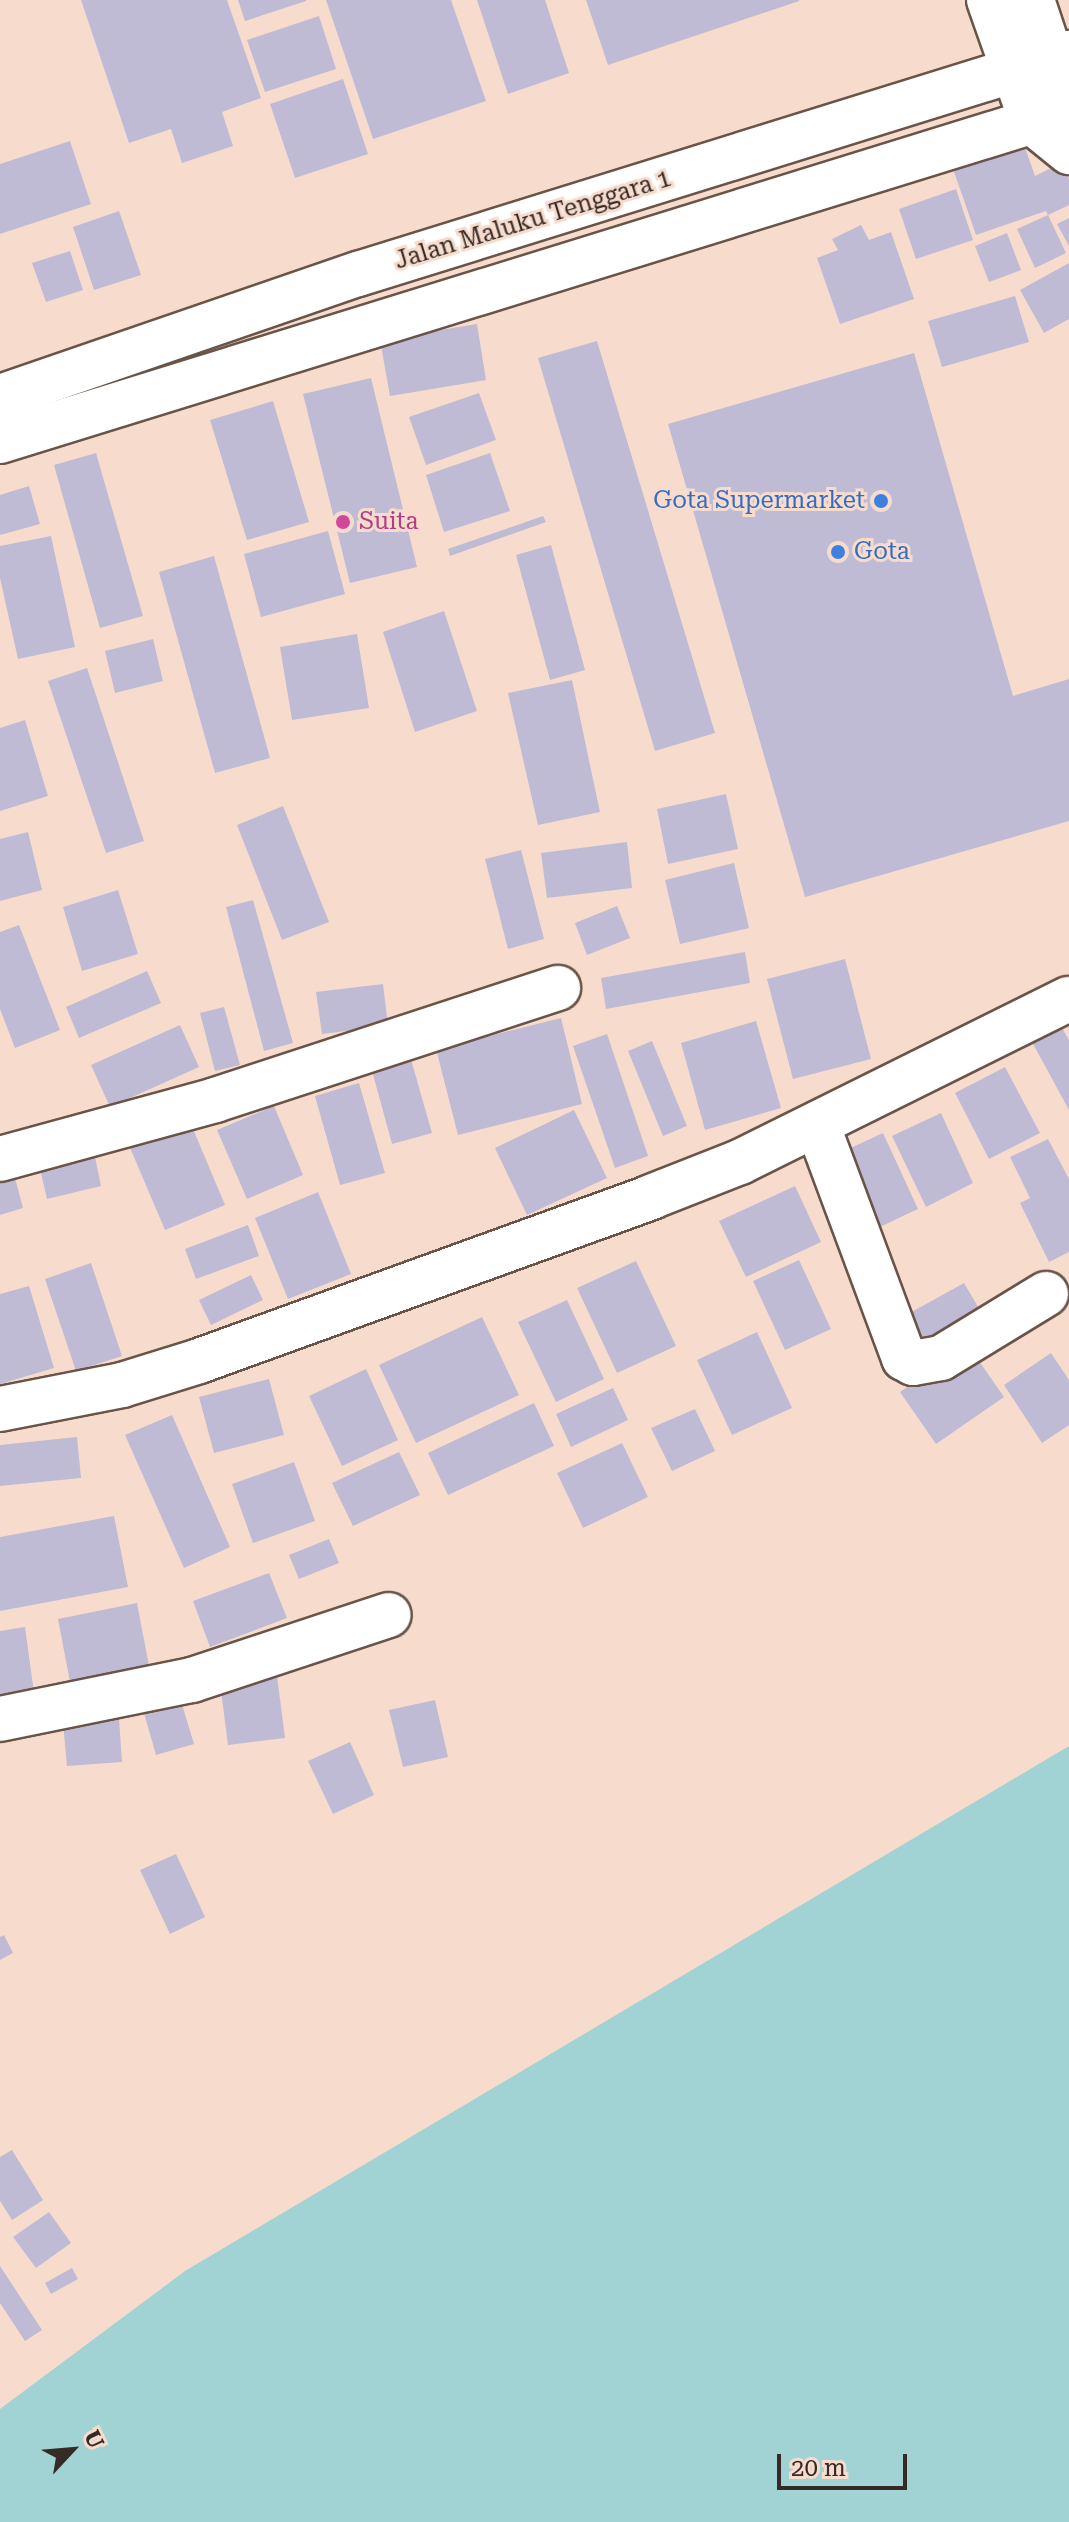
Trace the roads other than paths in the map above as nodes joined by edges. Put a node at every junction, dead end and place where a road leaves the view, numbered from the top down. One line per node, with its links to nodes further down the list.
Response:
1 (989, 0): 3 (main road)
2 (1032, 0): 3 (main road)
3 (1044, 59): 4 (main road); 6 (main road, Jalan Maluku Tenggara 1)
4 (1057, 115): 5 (main road); 7 (main road, Jalan Maluku Tenggara 1)
5 (1069, 152)
6 (0, 397)
7 (0, 441)
8 (558, 988): 11 (main road)
9 (1069, 999): 10 (main road)
10 (817, 1124): 12 (main road); 13 (main road)
11 (0, 1159)
12 (1046, 1294)
13 (0, 1409)
14 (389, 1615): 15 (main road)
15 (0, 1719)

